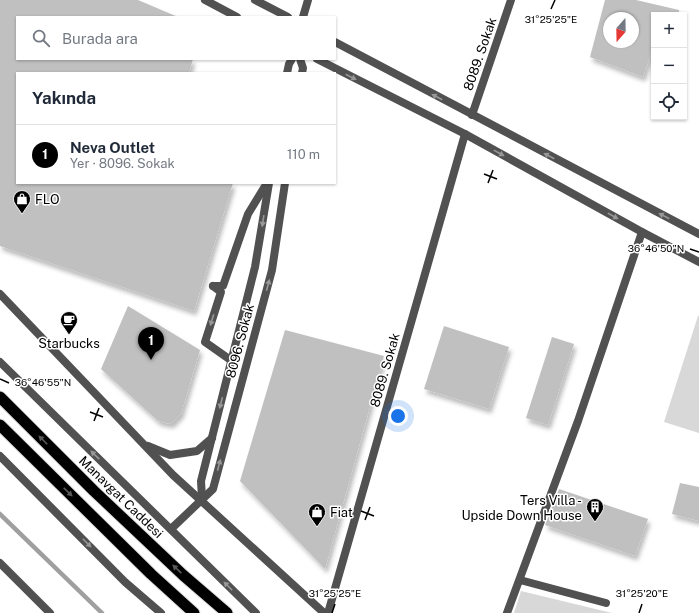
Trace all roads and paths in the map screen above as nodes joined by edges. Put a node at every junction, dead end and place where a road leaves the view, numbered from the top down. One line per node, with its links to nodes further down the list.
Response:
1 (205, 0): 5 (street)
2 (255, 0): 6 (street)
3 (308, 0): 7 (street)
4 (511, 0): 14 (street, 8089. Sokak)
5 (235, 16)
6 (286, 16)
7 (303, 16)
8 (336, 43): 14 (street, one-way to 8)
9 (291, 60): 12 (street)
10 (300, 60): 13 (street)
11 (318, 60): 15 (street, one-way to 15)
12 (287, 72)
13 (302, 72)
14 (472, 115): 20 (street, one-way to 14)
15 (465, 134): 19 (street, one-way to 19); 41 (street, 8089. Sokak)
16 (267, 184): 23 (street, one-way to 23)
17 (268, 184): 23 (street, 8096. Sokak, one-way to 23)
18 (285, 184): 30 (street, 8096. Sokak, one-way to 18)
19 (642, 232): 21 (street); 33 (street)
20 (699, 234)
21 (699, 262)
22 (0, 294): 28 (street)
23 (232, 361): 27 (street, 8096. Sokak, one-way to 27)
24 (0, 362): 31 (street, one-way to 24)
25 (0, 397): 38 (highway, Manavgat Caddesi, one-way to 25)
26 (0, 425): 37 (highway, one-way to 37)
27 (212, 438): 28 (street); 30 (street, 8096. Sokak)
28 (145, 445): 30 (street)
29 (0, 456): 36 (street, one-way to 36)
30 (201, 499): 31 (street, 8096. Sokak); 40 (street)
31 (170, 529): 39 (street, one-way to 31)
32 (0, 563): 35 (street)
33 (520, 580): 34 (street); 42 (street)
34 (606, 603)
35 (50, 613)
36 (161, 613)
37 (194, 613)
38 (227, 613)
39 (256, 613)
40 (324, 613)
41 (328, 613)
42 (507, 613)

